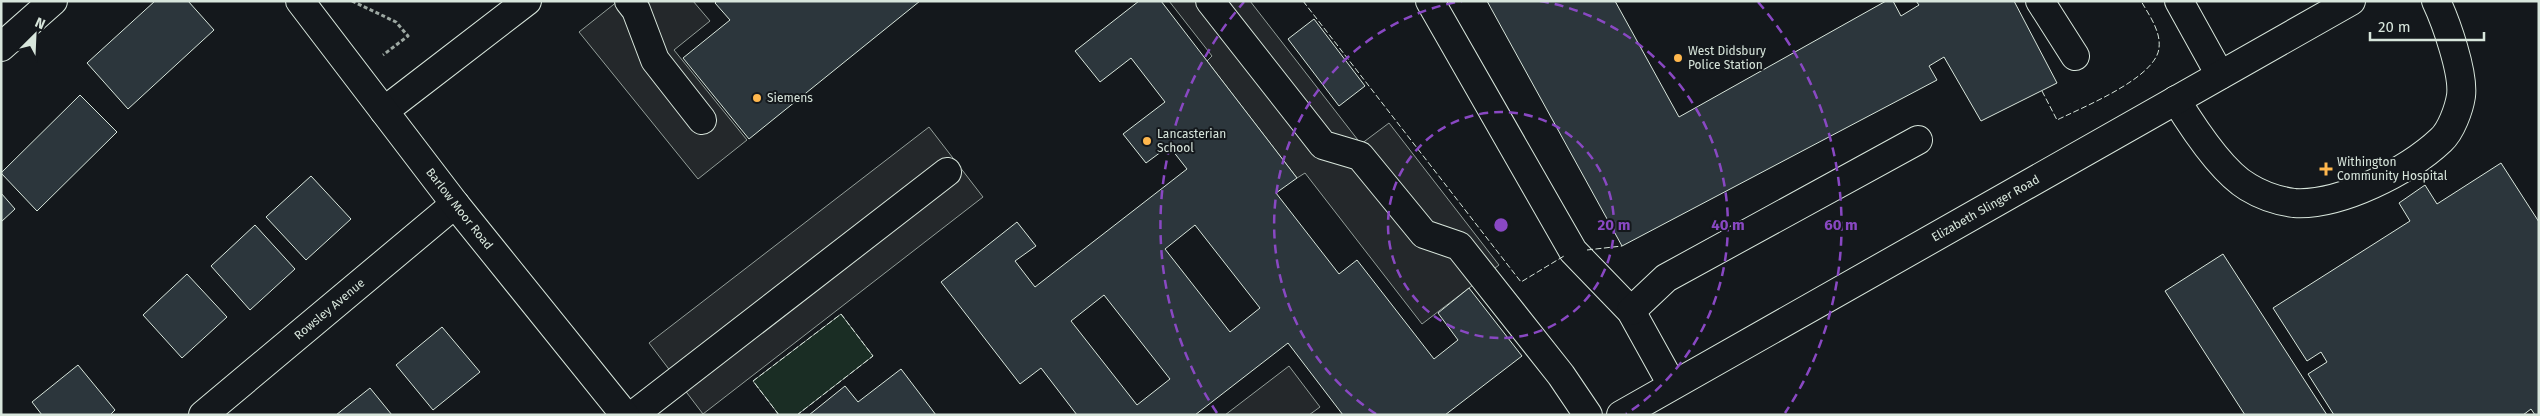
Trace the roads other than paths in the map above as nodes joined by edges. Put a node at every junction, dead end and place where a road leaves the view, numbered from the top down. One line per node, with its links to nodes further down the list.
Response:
1 (53, 1): 11 (street)
2 (300, 1): 15 (street, Barlow Moor Road)
3 (527, 1): 15 (street)
4 (629, 1): 16 (street)
5 (1210, 1): 25 (street)
6 (1430, 1): 20 (street)
7 (2040, 1): 12 (street)
8 (2179, 1): 13 (street)
9 (2351, 1): 13 (street, Elizabeth Slinger Road)
10 (2436, 1): 14 (street)
11 (1, 47)
12 (2075, 56)
13 (2220, 75): 14 (street, Elizabeth Slinger Road)
14 (2176, 100): 21 (street, Elizabeth Slinger Road)
15 (384, 110): 19 (street, Barlow Moor Road)
16 (702, 120)
17 (1918, 140): 20 (street)
18 (947, 172): 24 (street)
19 (455, 204): 22 (street, Rowsley Avenue); 23 (street, Barlow Moor Road)
20 (1631, 311): 21 (street)
21 (1672, 385): 26 (street, Elizabeth Slinger Road)
22 (204, 415)
23 (624, 415)
24 (633, 415)
25 (1588, 415)
26 (1620, 415)

